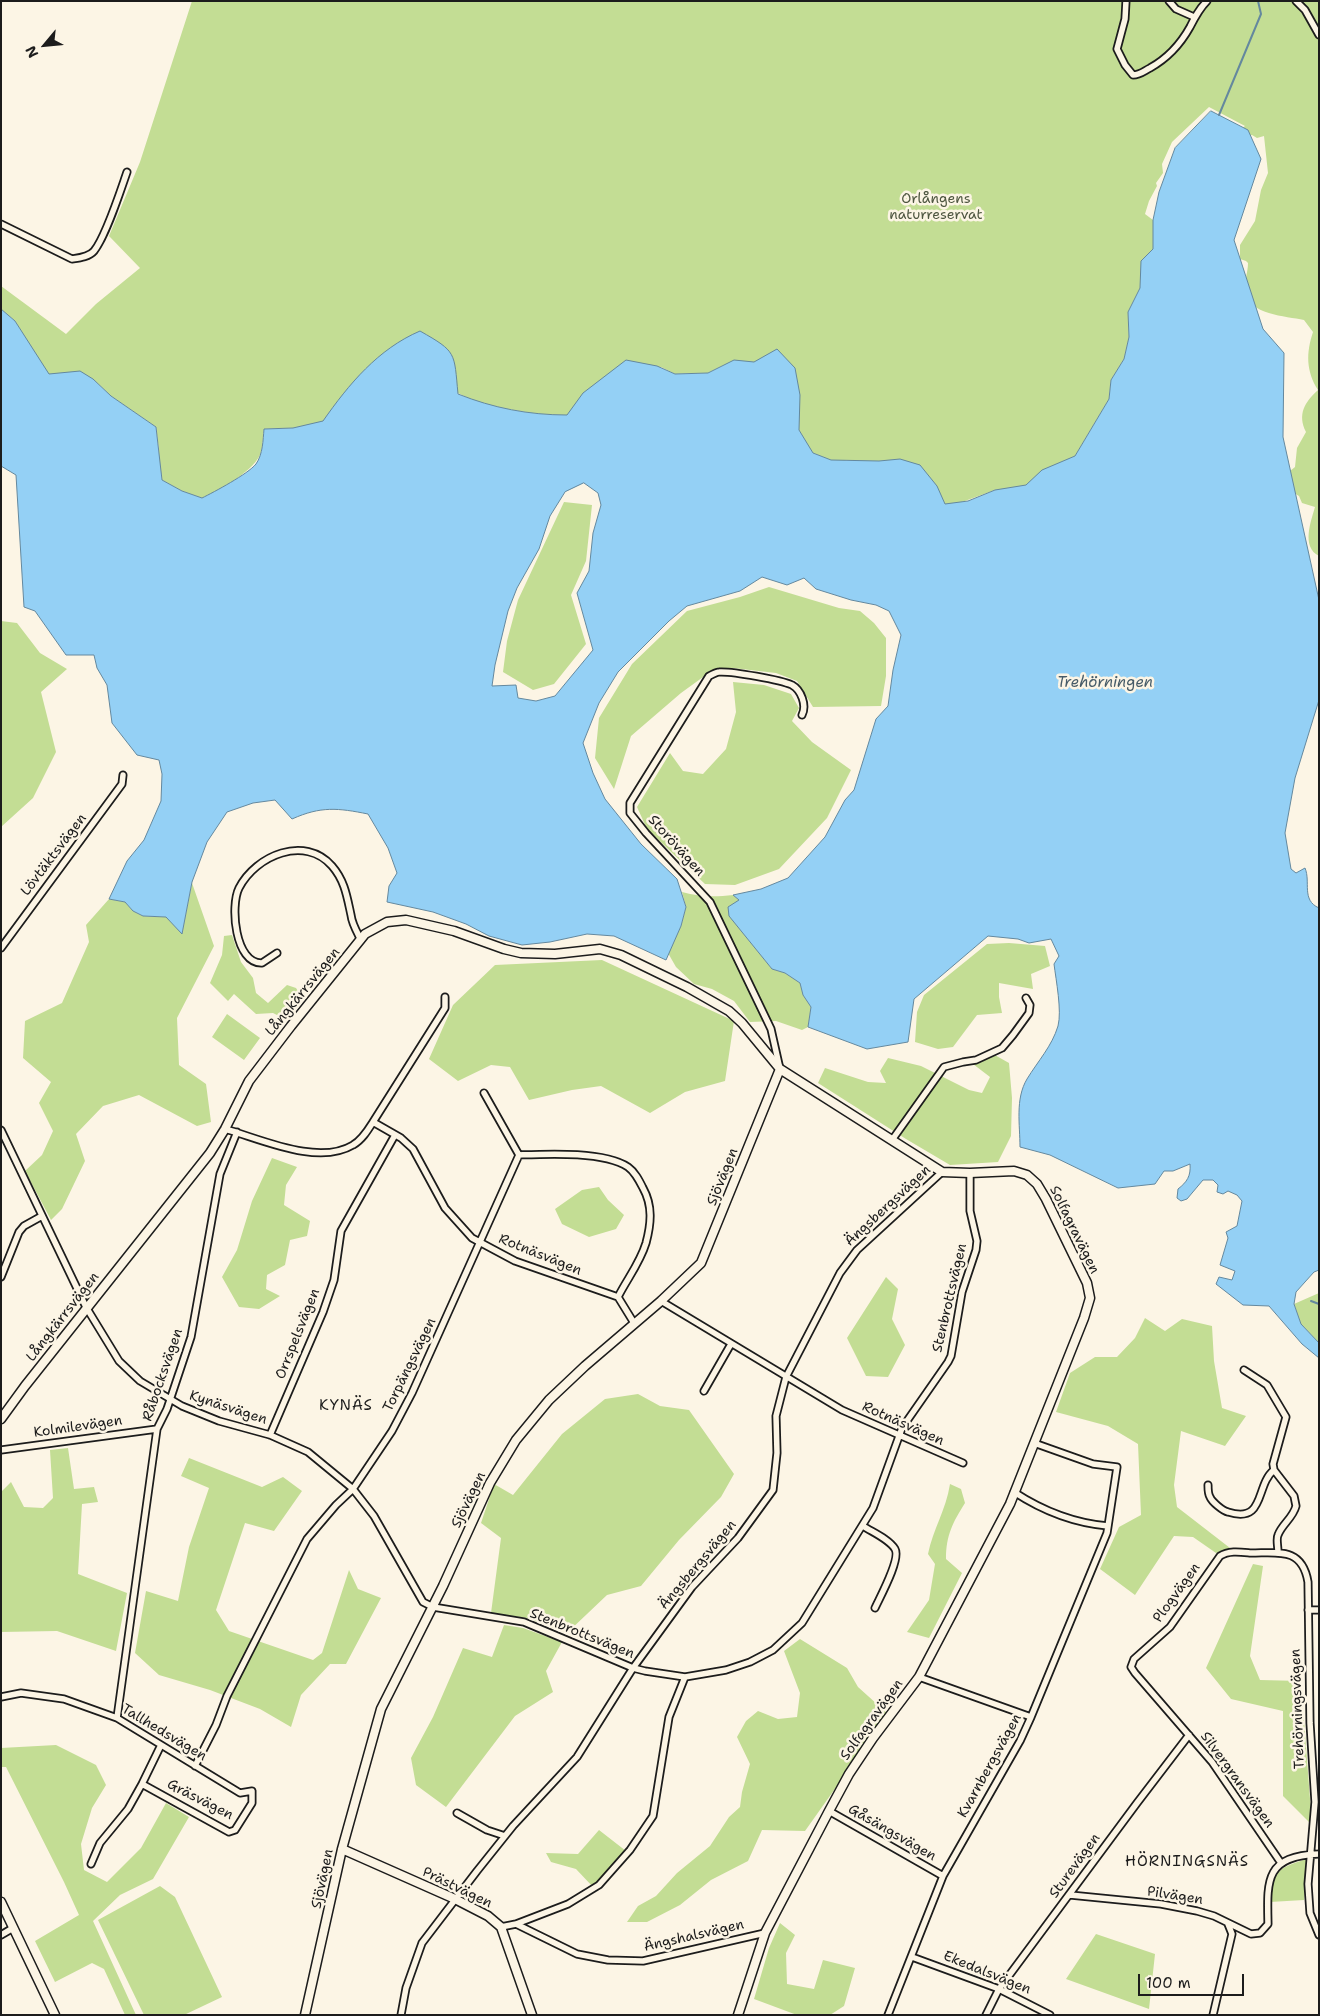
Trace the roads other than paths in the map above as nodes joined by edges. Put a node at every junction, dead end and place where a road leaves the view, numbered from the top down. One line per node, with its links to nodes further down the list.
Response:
1 (1126, 1): 5 (street)
2 (1169, 1): 5 (street)
3 (1207, 1): 5 (street)
4 (1296, 1): 6 (street)
5 (1194, 17)
6 (1316, 23): 7 (street)
7 (1319, 35)
8 (127, 172): 9 (street)
9 (1, 224)
10 (802, 715): 17 (street, Storövägen)
11 (123, 775): 13 (street, Lövtäktsvägen)
12 (361, 940): 14 (street); 17 (street, Långkärrsvägen); 20 (street, Långkärrsvägen)
13 (1, 948)
14 (278, 953)
15 (446, 996): 19 (street)
16 (1026, 998): 24 (street)
17 (780, 1068): 24 (street); 32 (street, Sjövägen)
18 (484, 1092): 25 (street)
19 (373, 1122): 22 (street); 23 (street, Rotnäsvägen)
20 (226, 1129): 22 (street); 33 (street, Långkärrsvägen)
21 (1, 1130): 28 (street, Kynäsvägen)
22 (237, 1132): 39 (street, Råbocksvägen)
23 (395, 1135): 29 (street, Rotnäsvägen); 42 (street, Orrspelsvägen)
24 (892, 1140): 26 (street)
25 (519, 1155): 29 (street, Torpängsvägen); 31 (street)
26 (942, 1172): 27 (street, Solfagravägen); 37 (street, Ängsbergsvägen)
27 (970, 1173): 43 (street, Stenbrottsvägen); 44 (street, Solfagravägen)
28 (42, 1216): 30 (street); 33 (street, Kynäsvägen)
29 (480, 1243): 31 (street, Rotnäsvägen); 49 (street, Torpängsvägen)
30 (1, 1278)
31 (618, 1298): 34 (street)
32 (661, 1301): 34 (street, Sjövägen); 35 (street, Rotnäsvägen)
33 (86, 1307): 39 (street, Kynäsvägen); 40 (street, Långkärrsvägen)
34 (634, 1323): 55 (street, Sjövägen)
35 (731, 1344): 37 (street, Rotnäsvägen); 38 (street)
36 (1244, 1370): 47 (street)
37 (786, 1377): 43 (street, Rotnäsvägen); 60 (street, Ängsbergsvägen)
38 (704, 1391)
39 (170, 1400): 41 (street, Råbocksvägen); 42 (street, Kynäsvägen)
40 (1, 1419)
41 (157, 1428): 45 (street, Kolmilevägen); 65 (street, Råbocksvägen)
42 (270, 1435): 49 (street, Kynäsvägen)
43 (898, 1435): 46 (street, Rotnäsvägen); 51 (street, Stenbrottsvägen)
44 (1034, 1443): 50 (street, Solfagravägen); 52 (street)
45 (1, 1450)
46 (963, 1463)
47 (1274, 1470): 48 (street); 53 (street)
48 (1208, 1485)
49 (353, 1489): 55 (street, Kynäsvägen); 68 (street, Torpängsvägen)
50 (1014, 1492): 52 (street); 62 (street, Solfagravägen)
51 (863, 1526): 56 (street); 61 (street, Stenbrottsvägen)
52 (1108, 1526): 64 (street, Kvarnbergsvägen)
53 (1278, 1552): 54 (street, Trehörningsvägen); 57 (street, Trehörningsvägen)
54 (1223, 1554): 59 (street, Plogvägen)
55 (433, 1607): 60 (street, Stenbrottsvägen); 74 (street, Sjövägen)
56 (875, 1608)
57 (1308, 1610): 58 (street); 75 (street, Trehörningsvägen)
58 (1319, 1610)
59 (1131, 1667): 66 (street, Silvergransvägen)
60 (633, 1668): 61 (street, Stenbrottsvägen); 73 (street, Ängsbergsvägen)
61 (685, 1677): 83 (street)
62 (919, 1677): 64 (street); 71 (street, Solfagravägen)
63 (1, 1697): 65 (street, Tallhedsvägen)
64 (1031, 1717): 79 (street, Kvarnbergsvägen)
65 (117, 1718): 67 (street, Tallhedsvägen)
66 (1189, 1735): 77 (street, Silvergransvägen); 80 (street, Sturevägen)
67 (161, 1745): 68 (street, Tallhedsvägen); 69 (street)
68 (195, 1766): 70 (street, Tallhedsvägen)
69 (142, 1784): 70 (street, Gräsvägen); 78 (street)
70 (252, 1791)
71 (829, 1811): 79 (street, Gåsängsvägen); 87 (street, Solfagravägen)
72 (457, 1814): 73 (street)
73 (505, 1836): 81 (street, Ängsbergsvägen)
74 (342, 1849): 81 (street, Prästvägen); 93 (street, Sjövägen)
75 (1311, 1854): 76 (street); 77 (street); 89 (street, Trehörningsvägen)
76 (1319, 1854)
77 (1281, 1863): 84 (street, Pilvägen)
78 (91, 1864)
79 (943, 1876): 90 (street, Kvarnbergsvägen)
80 (1070, 1895): 84 (street, Pilvägen); 91 (street, Sturevägen)
81 (455, 1899): 85 (street, Prästvägen); 94 (street, Ängsbergsvägen)
82 (1, 1902): 86 (street)
83 (516, 1924): 85 (street); 87 (street, Ängshalsvägen)
84 (1228, 1924): 100 (street)
85 (501, 1927): 95 (street, Prästvägen)
86 (13, 1928): 88 (street); 92 (street)
87 (765, 1933): 96 (street, Solfagravägen)
88 (1, 1935)
89 (1319, 1935)
90 (912, 1957): 91 (street, Ekedalsvägen); 97 (street, Kvarnbergsvägen)
91 (998, 1989): 98 (street, Sturevägen); 99 (street, Ekedalsvägen)
92 (56, 2015)
93 (305, 2015)
94 (401, 2015)
95 (532, 2015)
96 (738, 2015)
97 (888, 2015)
98 (986, 2015)
99 (1050, 2015)
100 (1213, 2015)

